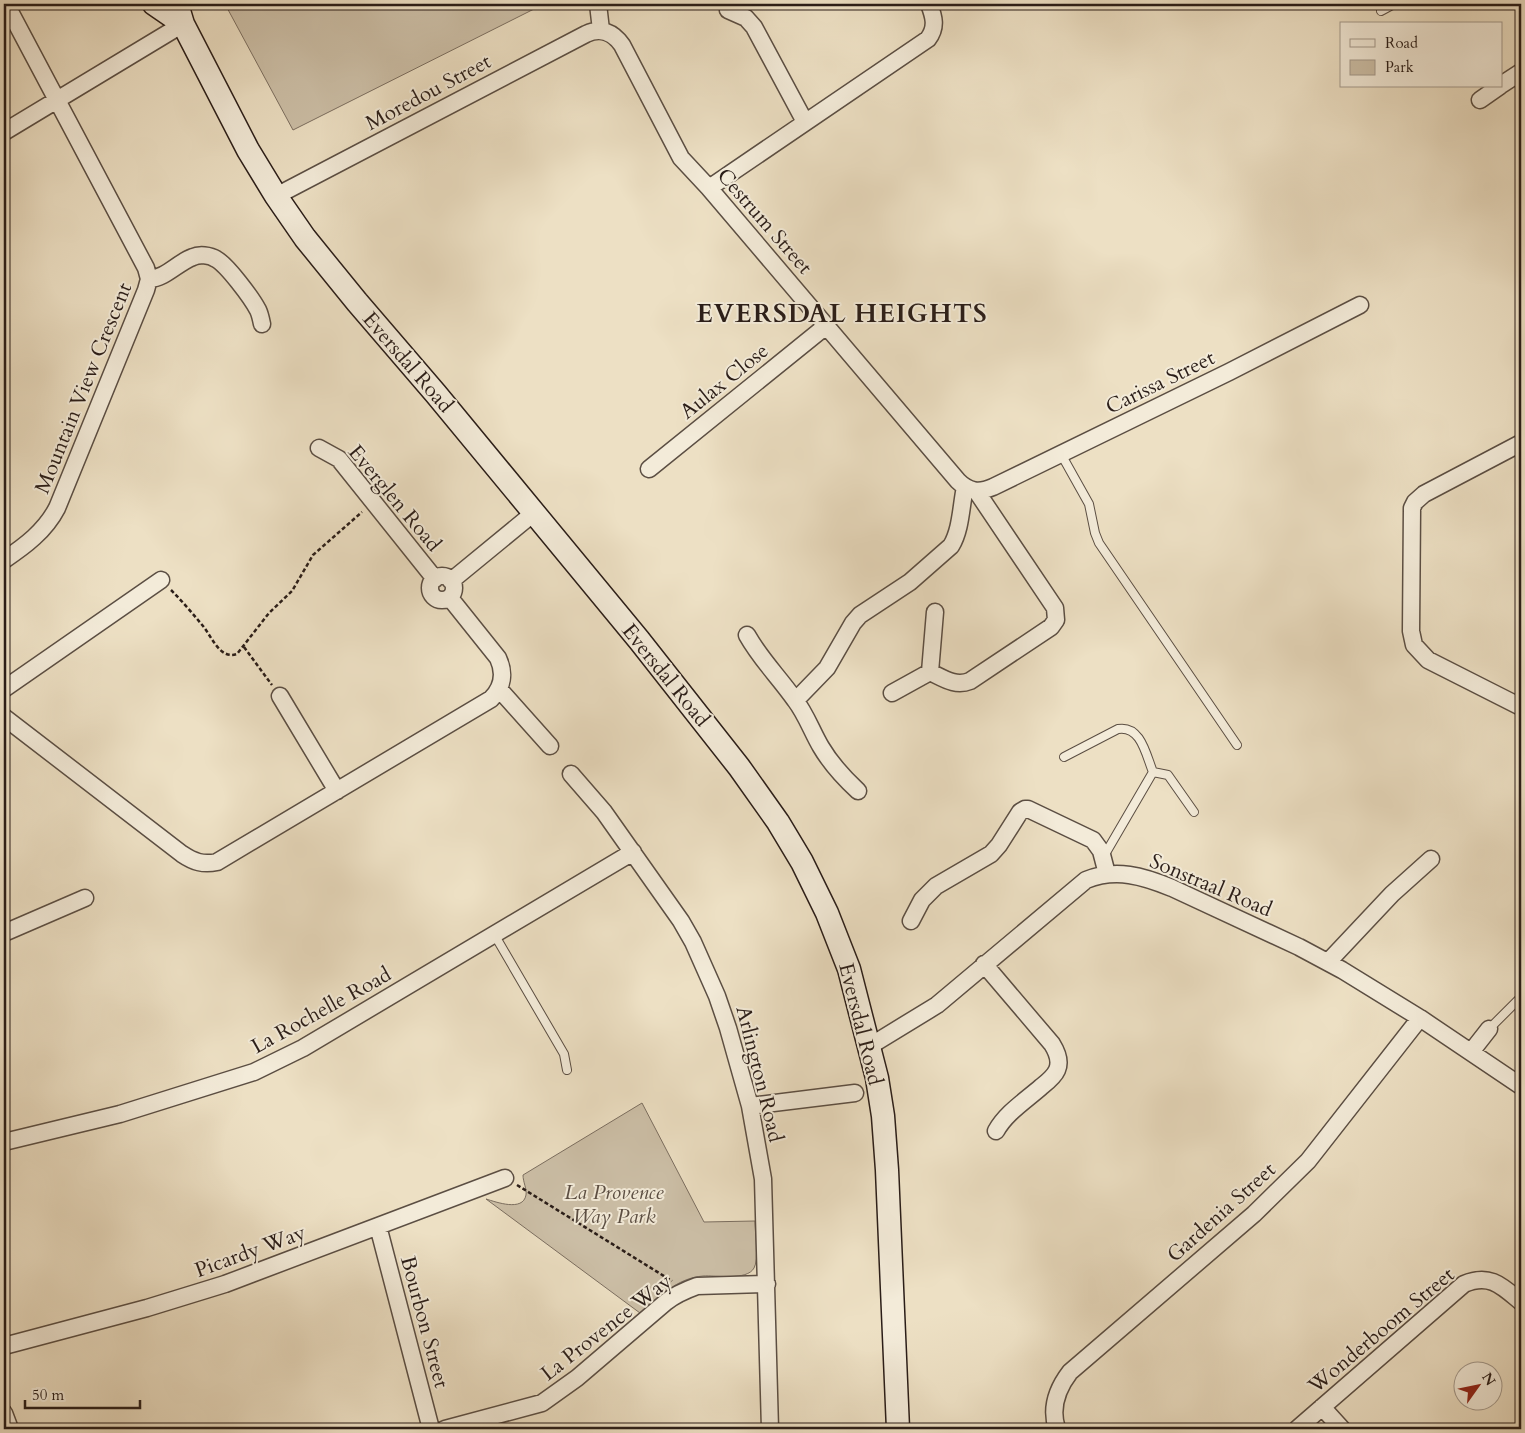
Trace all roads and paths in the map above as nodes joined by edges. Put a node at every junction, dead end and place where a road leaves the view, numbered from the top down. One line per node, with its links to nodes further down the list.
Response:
1 (6, 4): 13 (street, Mountain View Crescent)
2 (154, 4): 8 (street, Eversdal Road)
3 (598, 4): 9 (street)
4 (929, 4): 15 (street)
5 (1394, 4): 7 (lane)
6 (728, 10): 15 (street)
7 (1381, 11)
8 (180, 14): 13 (street); 18 (street, Eversdal Road)
9 (601, 30): 17 (street, Cestrum Street); 18 (street, Moredou Street)
10 (1521, 72): 11 (street)
11 (1502, 85)
12 (1498, 88): 14 (street)
13 (57, 100): 16 (street); 19 (street, Mountain View Crescent)
14 (1480, 100)
15 (805, 122): 17 (street)
16 (4, 132)
17 (710, 188): 22 (street, Cestrum Street)
18 (276, 196): 29 (street, Eversdal Road)
19 (148, 279): 21 (street); 30 (street, Mountain View Crescent)
20 (1360, 305): 25 (street, Carissa Street)
21 (262, 324)
22 (826, 326): 26 (street, Aulax Close); 27 (street, Cestrum Street)
23 (1521, 444): 44 (street)
24 (319, 448): 28 (street, Everglen Road)
25 (1061, 454): 27 (street, Carissa Street); 46 (lane)
26 (649, 468)
27 (971, 490): 38 (street, Cestrum Street); 43 (street)
28 (374, 503): 31 (street, Everglen Road); 37 (path)
29 (535, 512): 33 (street); 66 (street, Eversdal Road)
30 (4, 560)
31 (434, 579): 33 (street); 34 (street)
32 (161, 580): 37 (path); 39 (street)
33 (451, 581): 34 (street)
34 (450, 598): 40 (street)
35 (935, 612): 38 (street)
36 (747, 635): 43 (street)
37 (244, 646): 42 (path)
38 (930, 672): 41 (street)
39 (4, 689)
40 (499, 689): 47 (street); 51 (street)
41 (892, 693)
42 (280, 696): 51 (street)
43 (796, 700): 52 (street)
44 (1521, 707)
45 (4, 717): 51 (street)
46 (1236, 745)
47 (550, 746)
48 (1064, 757): 49 (lane)
49 (1153, 772): 53 (lane); 56 (lane)
50 (571, 774): 54 (street, Arlington Road)
51 (337, 791)
52 (858, 791)
53 (1194, 812)
54 (633, 852): 60 (street, La Rochelle Road); 71 (street, Arlington Road)
55 (1431, 859): 61 (street)
56 (1105, 866): 58 (street); 61 (street, Sonstraal Road); 62 (street, Sonstraal Road)
57 (85, 898): 59 (street)
58 (911, 921)
59 (4, 933)
60 (494, 934): 68 (lane); 73 (street, La Rochelle Road)
61 (1328, 962): 64 (street, Sonstraal Road)
62 (984, 964): 66 (street, Sonstraal Road); 72 (street)
63 (1521, 997): 65 (lane)
64 (1420, 1018): 67 (street, Sonstraal Road); 87 (street, Gardenia Street)
65 (1489, 1030): 67 (street)
66 (870, 1046): 86 (street, Eversdal Road)
67 (1471, 1052): 69 (street, Sonstraal Road)
68 (567, 1070)
69 (1521, 1086)
70 (855, 1093): 71 (street)
71 (750, 1106): 76 (street, Arlington Road)
72 (996, 1131)
73 (4, 1142)
74 (505, 1178): 75 (street, Picardy Way); 77 (path)
75 (378, 1226): 79 (street, Picardy Way); 83 (street, Bourbon Street)
76 (767, 1284): 77 (street, La Provence Way); 85 (street, Arlington Road)
77 (687, 1290): 84 (street, La Provence Way)
78 (1521, 1302): 80 (street, Wonderboom Street)
79 (4, 1346)
80 (1322, 1407): 88 (street, Wonderboom Street); 89 (street)
81 (4, 1413): 82 (street)
82 (10, 1429)
83 (431, 1429)
84 (445, 1429)
85 (770, 1429)
86 (898, 1429)
87 (1057, 1429)
88 (1297, 1429)
89 (1342, 1429)

